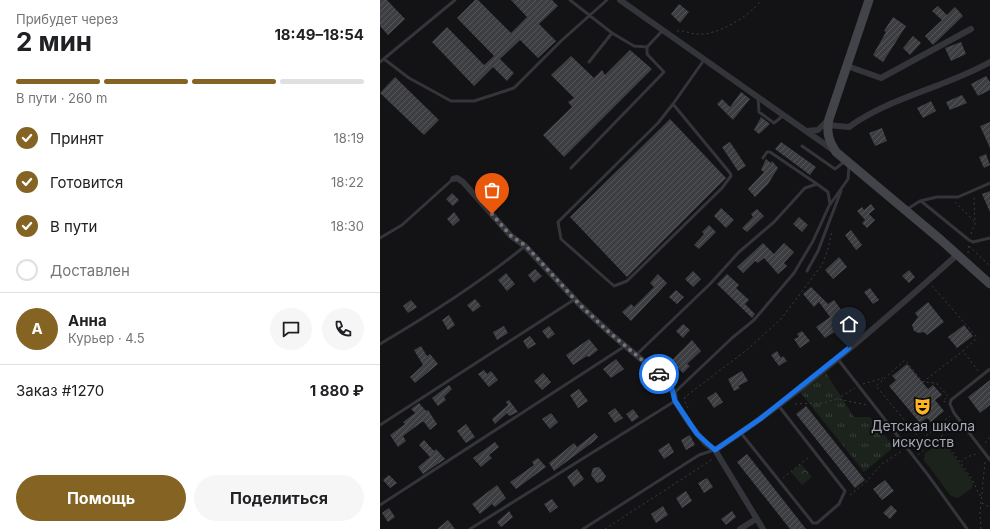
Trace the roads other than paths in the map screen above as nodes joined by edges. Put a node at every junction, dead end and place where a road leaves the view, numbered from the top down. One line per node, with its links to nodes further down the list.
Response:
1 (454, 0): 11 (lane)
2 (570, 0): 6 (lane)
3 (607, 0): 6 (lane)
4 (620, 0): 8 (street)
5 (869, 0): 16 (main road)
6 (588, 15): 9 (lane); 11 (lane)
7 (971, 29): 16 (street)
8 (665, 31): 10 (lane); 12 (street)
9 (612, 33): 10 (lane); 14 (lane)
10 (647, 47): 26 (lane)
11 (384, 59): 13 (lane)
12 (704, 60): 17 (street); 18 (lane)
13 (380, 62)
14 (589, 62)
15 (990, 62): 20 (street)
16 (847, 66): 20 (main road)
17 (758, 97): 19 (street); 19 (lane)
18 (673, 104): 18 (lane)
19 (784, 116): 21 (street)
20 (828, 122): 21 (street); 23 (main road)
21 (806, 131): 23 (street)
22 (802, 146): 25 (lane)
23 (836, 152): 25 (main road)
24 (763, 158): 29 (lane)
25 (847, 163): 30 (lane); 33 (main road)
26 (572, 168)
27 (453, 179): 34 (lane); 36 (street)
28 (990, 183): 31 (lane)
29 (817, 184): 32 (lane); 43 (lane)
30 (842, 190): 32 (lane); 38 (lane)
31 (920, 201): 33 (lane); 35 (lane)
32 (830, 206): 46 (lane)
33 (905, 210): 37 (main road)
34 (380, 238)
35 (990, 238)
36 (526, 246): 40 (street); 41 (lane)
37 (958, 254): 39 (main road); 44 (street)
38 (807, 272)
39 (990, 284)
40 (575, 299): 42 (street); 49 (lane)
41 (380, 344)
42 (625, 346): 43 (street); 53 (lane)
43 (636, 355): 46 (street)
44 (838, 358): 48 (street); 59 (lane)
45 (990, 369): 52 (lane)
46 (674, 393): 47 (street)
47 (675, 401): 51 (street); 55 (lane)
48 (778, 405): 50 (street); 50 (lane)
49 (380, 425)
50 (741, 432): 51 (street)
51 (715, 450): 54 (street); 56 (lane)
52 (990, 460)
53 (380, 506)
54 (756, 518): 57 (street); 58 (street)
55 (470, 529)
56 (583, 529)
57 (740, 529)
58 (763, 529)
59 (967, 529)

